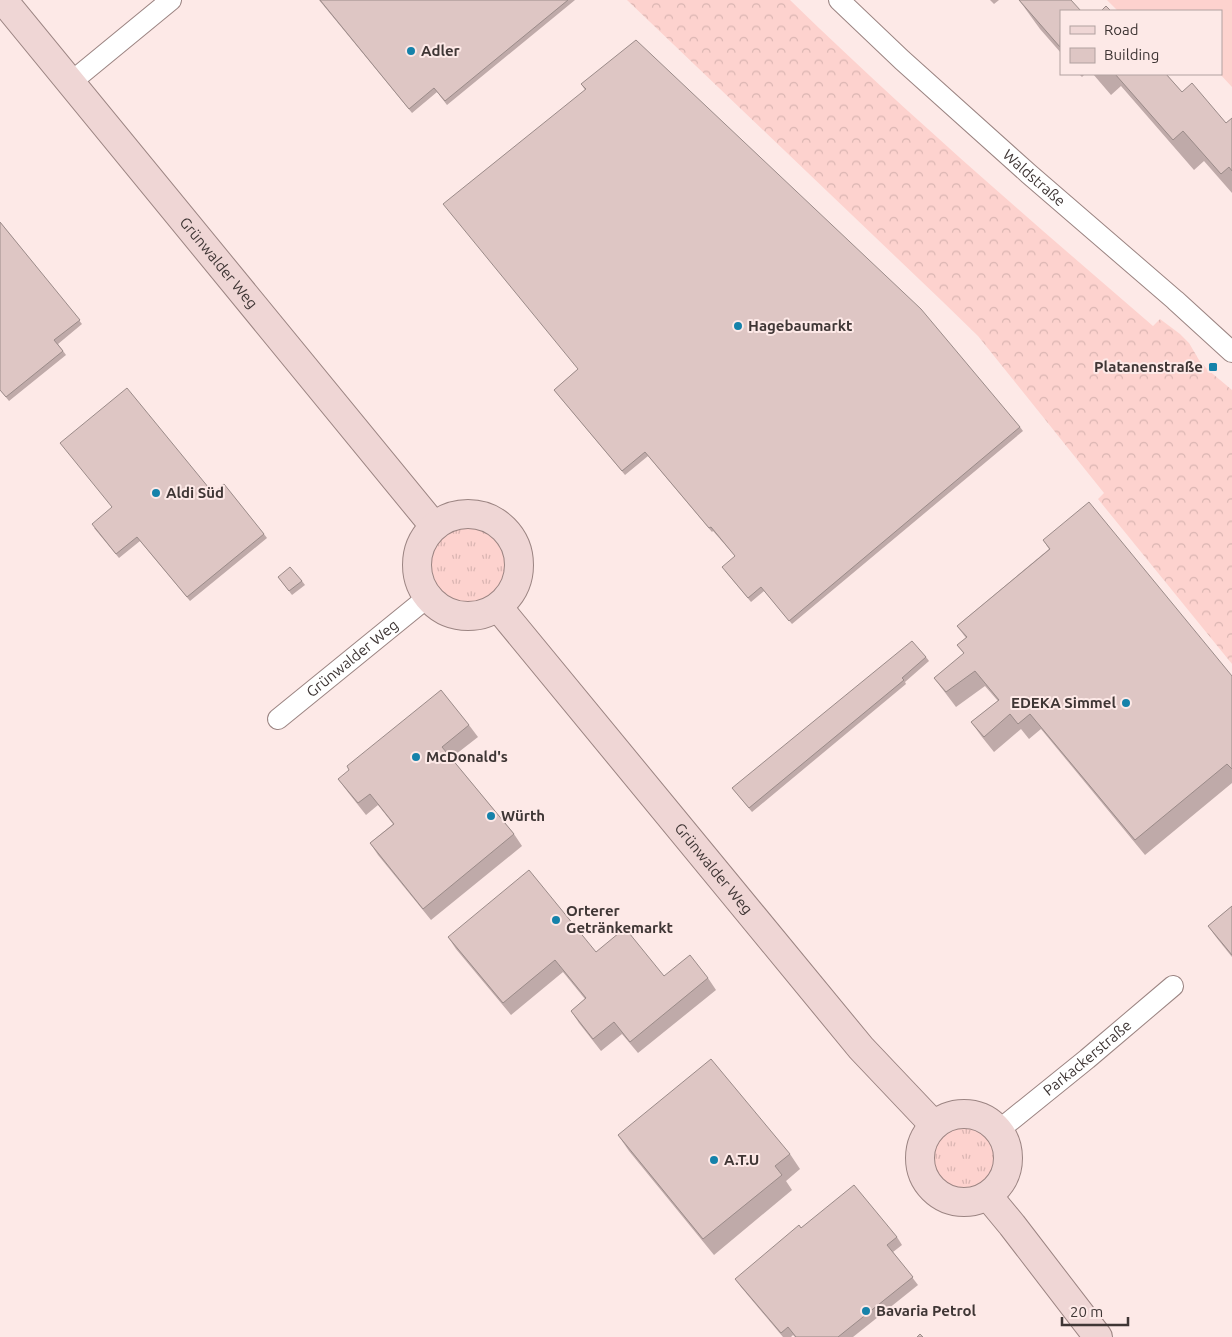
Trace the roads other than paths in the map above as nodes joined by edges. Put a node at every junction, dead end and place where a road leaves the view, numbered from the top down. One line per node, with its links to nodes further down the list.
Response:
1 (3, 0): 4 (main road, Grünwalder Weg)
2 (171, 0): 4 (street)
3 (840, 0): 5 (street, Waldstraße)
4 (70, 83): 6 (main road, Grünwalder Weg)
5 (1232, 352)
6 (434, 526): 7 (main road); 8 (main road)
7 (428, 597): 8 (main road); 9 (street, Grünwalder Weg)
8 (498, 607): 11 (main road, Grünwalder Weg)
9 (278, 719)
10 (1174, 986): 12 (street, Parkackerstraße)
11 (934, 1125): 12 (main road); 13 (main road)
12 (999, 1130): 13 (main road)
13 (988, 1196): 14 (main road)
14 (1098, 1337)

